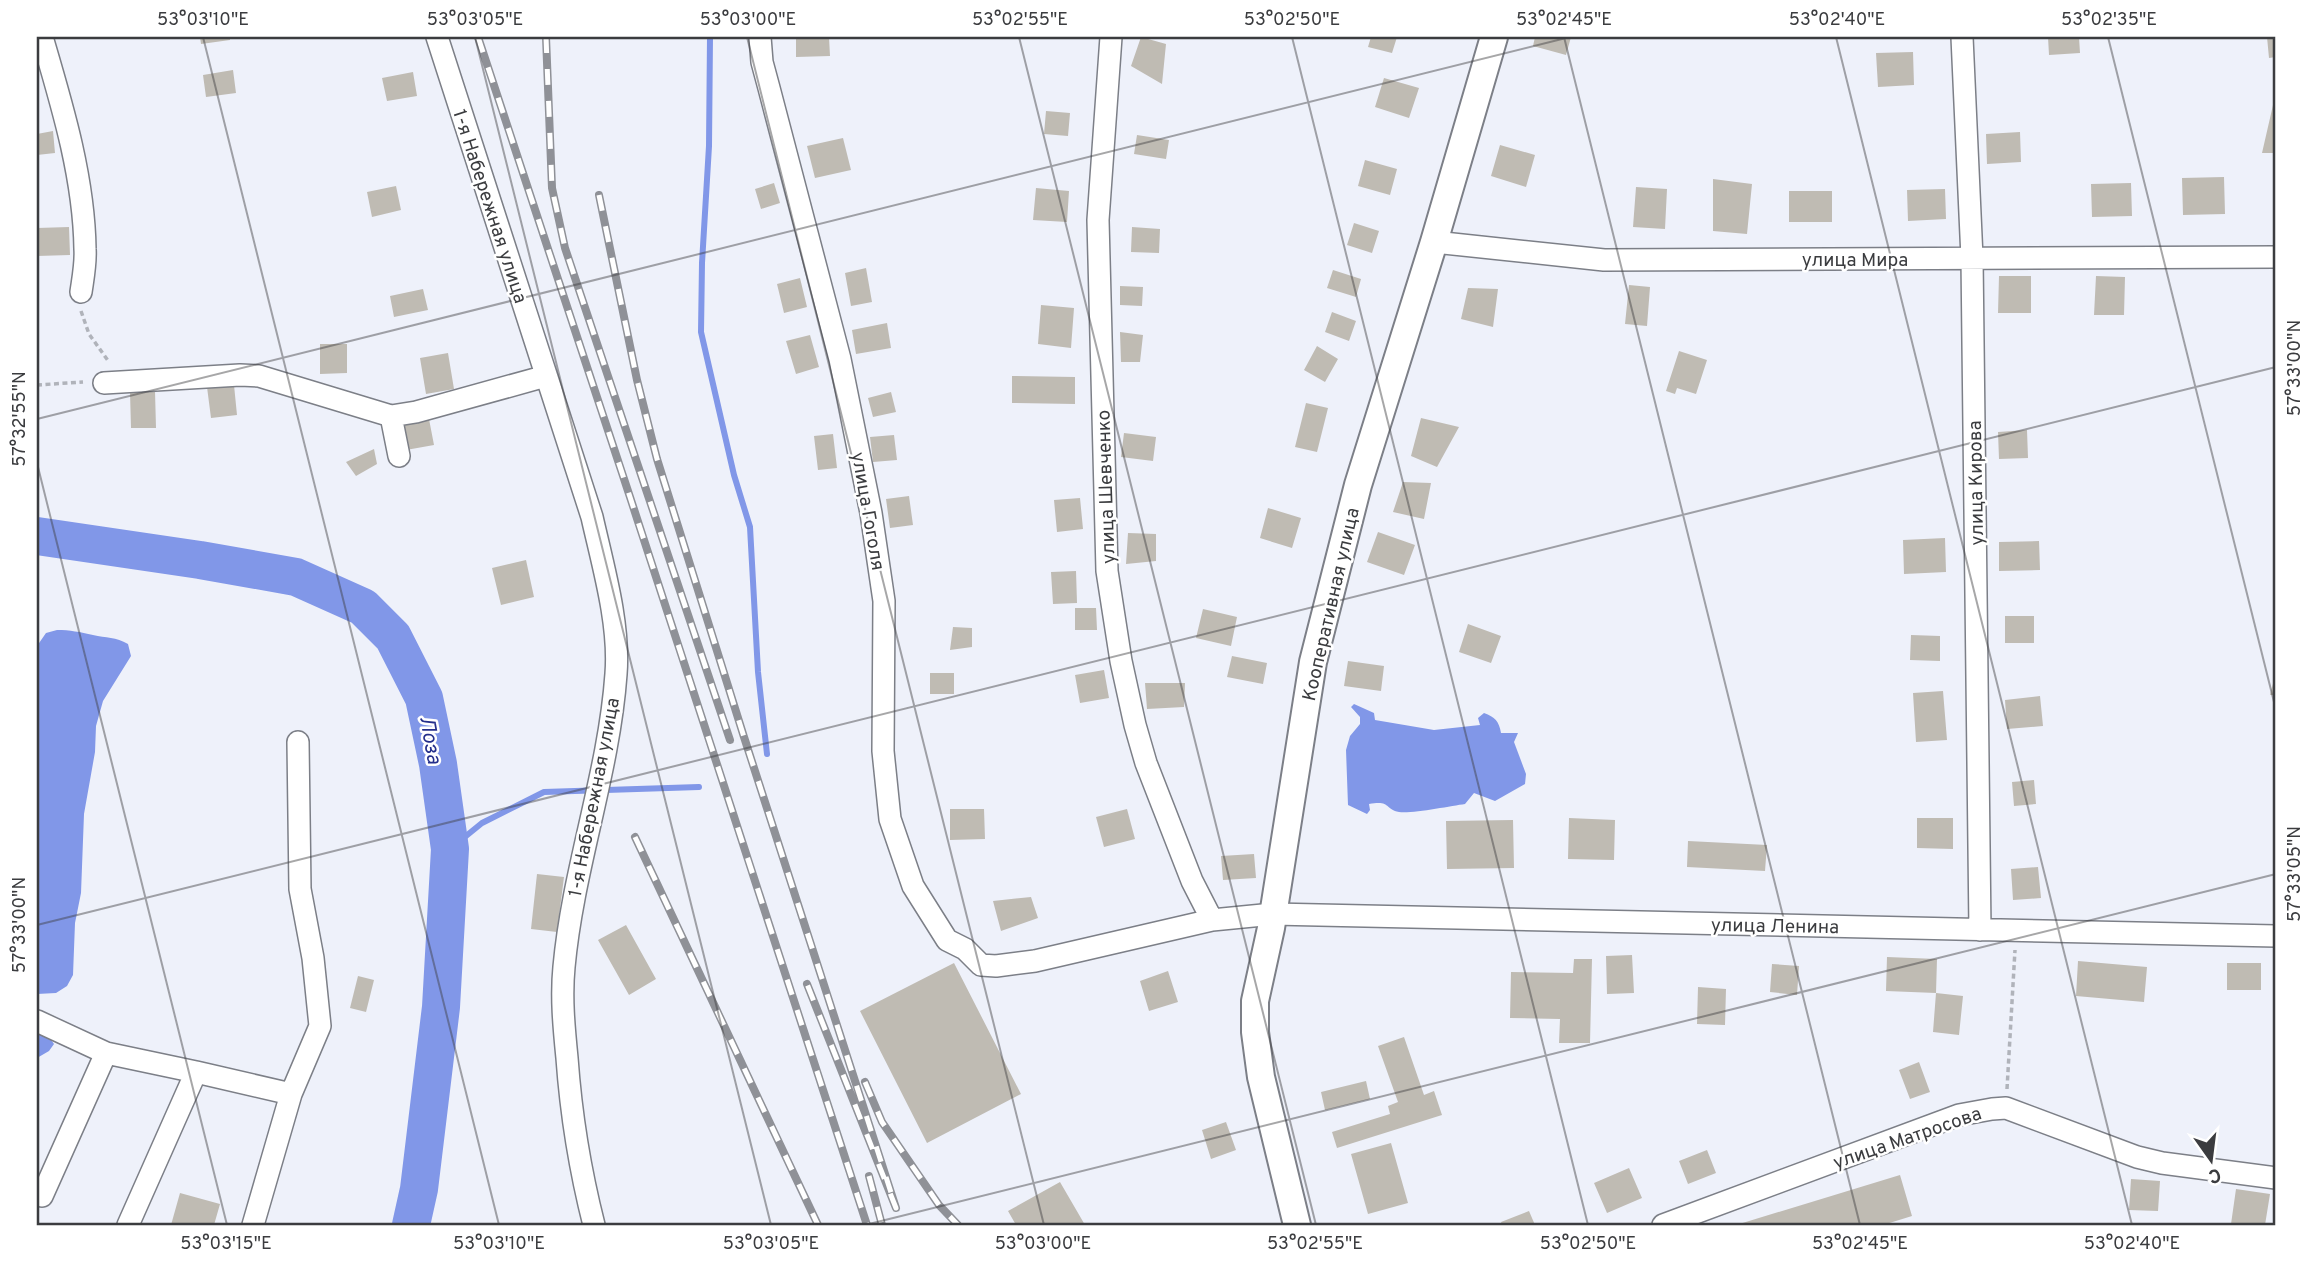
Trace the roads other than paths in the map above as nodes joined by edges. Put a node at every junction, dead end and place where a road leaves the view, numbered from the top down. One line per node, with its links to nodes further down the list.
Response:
1 (43, 37): 10 (street)
2 (437, 37): 11 (street, 1-я Набережная улица)
3 (760, 37): 20 (street, улица Гоголя)
4 (1111, 37): 17 (street, улица Шевченко)
5 (1494, 37): 7 (main road, Кооперативная улица)
6 (1962, 37): 9 (street, улица Кирова)
7 (1434, 242): 9 (street, улица Мира); 16 (main road, Кооперативная улица)
8 (2276, 257): 9 (street, улица Мира)
9 (1972, 258): 18 (street, улица Кирова)
10 (81, 292)
11 (546, 376): 13 (street); 29 (street, 1-я Набережная улица)
12 (104, 383): 13 (street)
13 (391, 416): 14 (street)
14 (399, 456)
15 (298, 742): 24 (street)
16 (1273, 914): 17 (street, улица Ленина); 18 (street, улица Ленина); 30 (main road, Кооперативная улица)
17 (1212, 919): 20 (street, улица Ленина)
18 (1980, 930): 19 (street, улица Ленина)
19 (2276, 936)
20 (981, 965)
21 (37, 1021): 22 (street)
22 (106, 1053): 23 (street); 26 (street)
23 (197, 1072): 24 (street); 27 (street)
24 (291, 1094): 28 (street)
25 (2276, 1178): 31 (street, улица Матросова)
26 (42, 1196)
27 (128, 1225)
28 (253, 1225)
29 (594, 1225)
30 (1297, 1225)
31 (1663, 1225)

